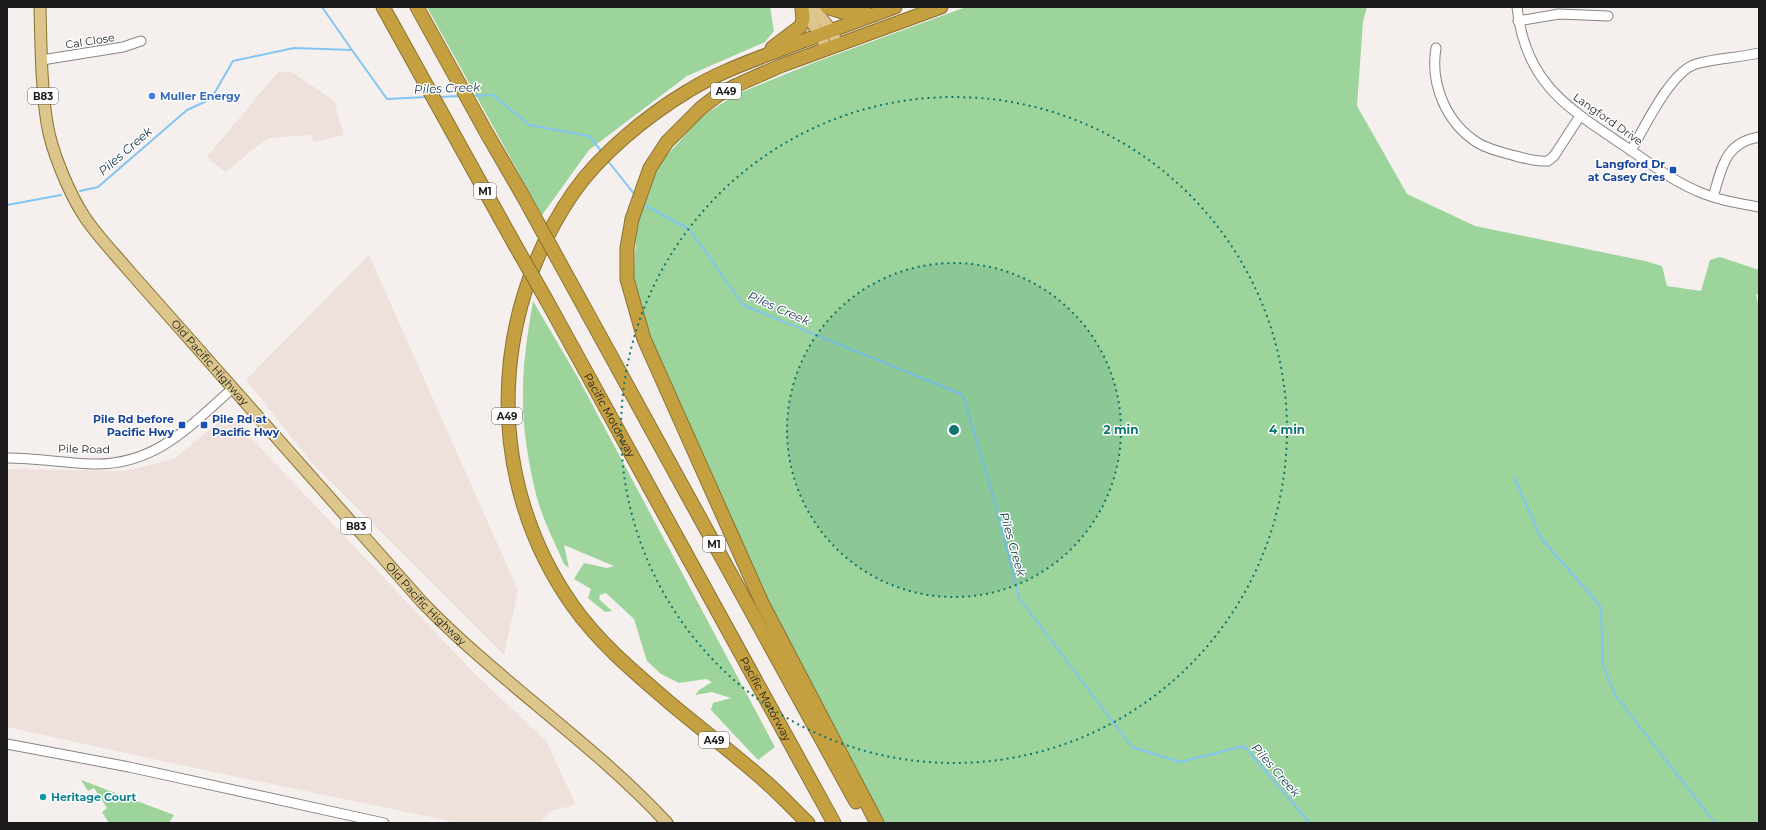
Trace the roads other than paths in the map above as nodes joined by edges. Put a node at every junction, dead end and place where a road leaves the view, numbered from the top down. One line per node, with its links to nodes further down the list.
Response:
1 (40, 7): 16 (main road, Old Pacific Highway / B83)
2 (383, 7): 29 (highway, Pacific Motorway / M1, bridge)
3 (417, 7): 30 (highway, M1, bridge)
4 (805, 7): 11 (main road); 17 (highway)
5 (827, 7): 8 (highway)
6 (941, 7): 13 (highway, A49)
7 (1517, 7): 10 (street, Langford Drive)
8 (889, 9): 11 (highway, A49)
9 (1608, 16): 10 (street)
10 (1518, 21): 18 (street, Langford Drive)
11 (826, 32): 13 (main road); 17 (highway, A49)
12 (141, 41): 16 (street, Cal Close)
13 (832, 47): 31 (highway, A49)
14 (1436, 48): 18 (street)
15 (1759, 53): 20 (street)
16 (42, 60): 23 (main road, Old Pacific Highway / B83)
17 (752, 60): 28 (highway, A49)
18 (1580, 116): 20 (street, Langford Drive)
19 (1759, 137): 21 (street)
20 (1631, 151): 21 (street, Langford Drive)
21 (1713, 197): 22 (street, Langford Drive)
22 (1759, 207)
23 (234, 388): 24 (street, Pile Road); 27 (main road, Old Pacific Highway / B83)
24 (7, 458)
25 (7, 744): 26 (street)
26 (384, 823)
27 (667, 823)
28 (808, 823)
29 (834, 823)
30 (867, 823)
31 (877, 823)

